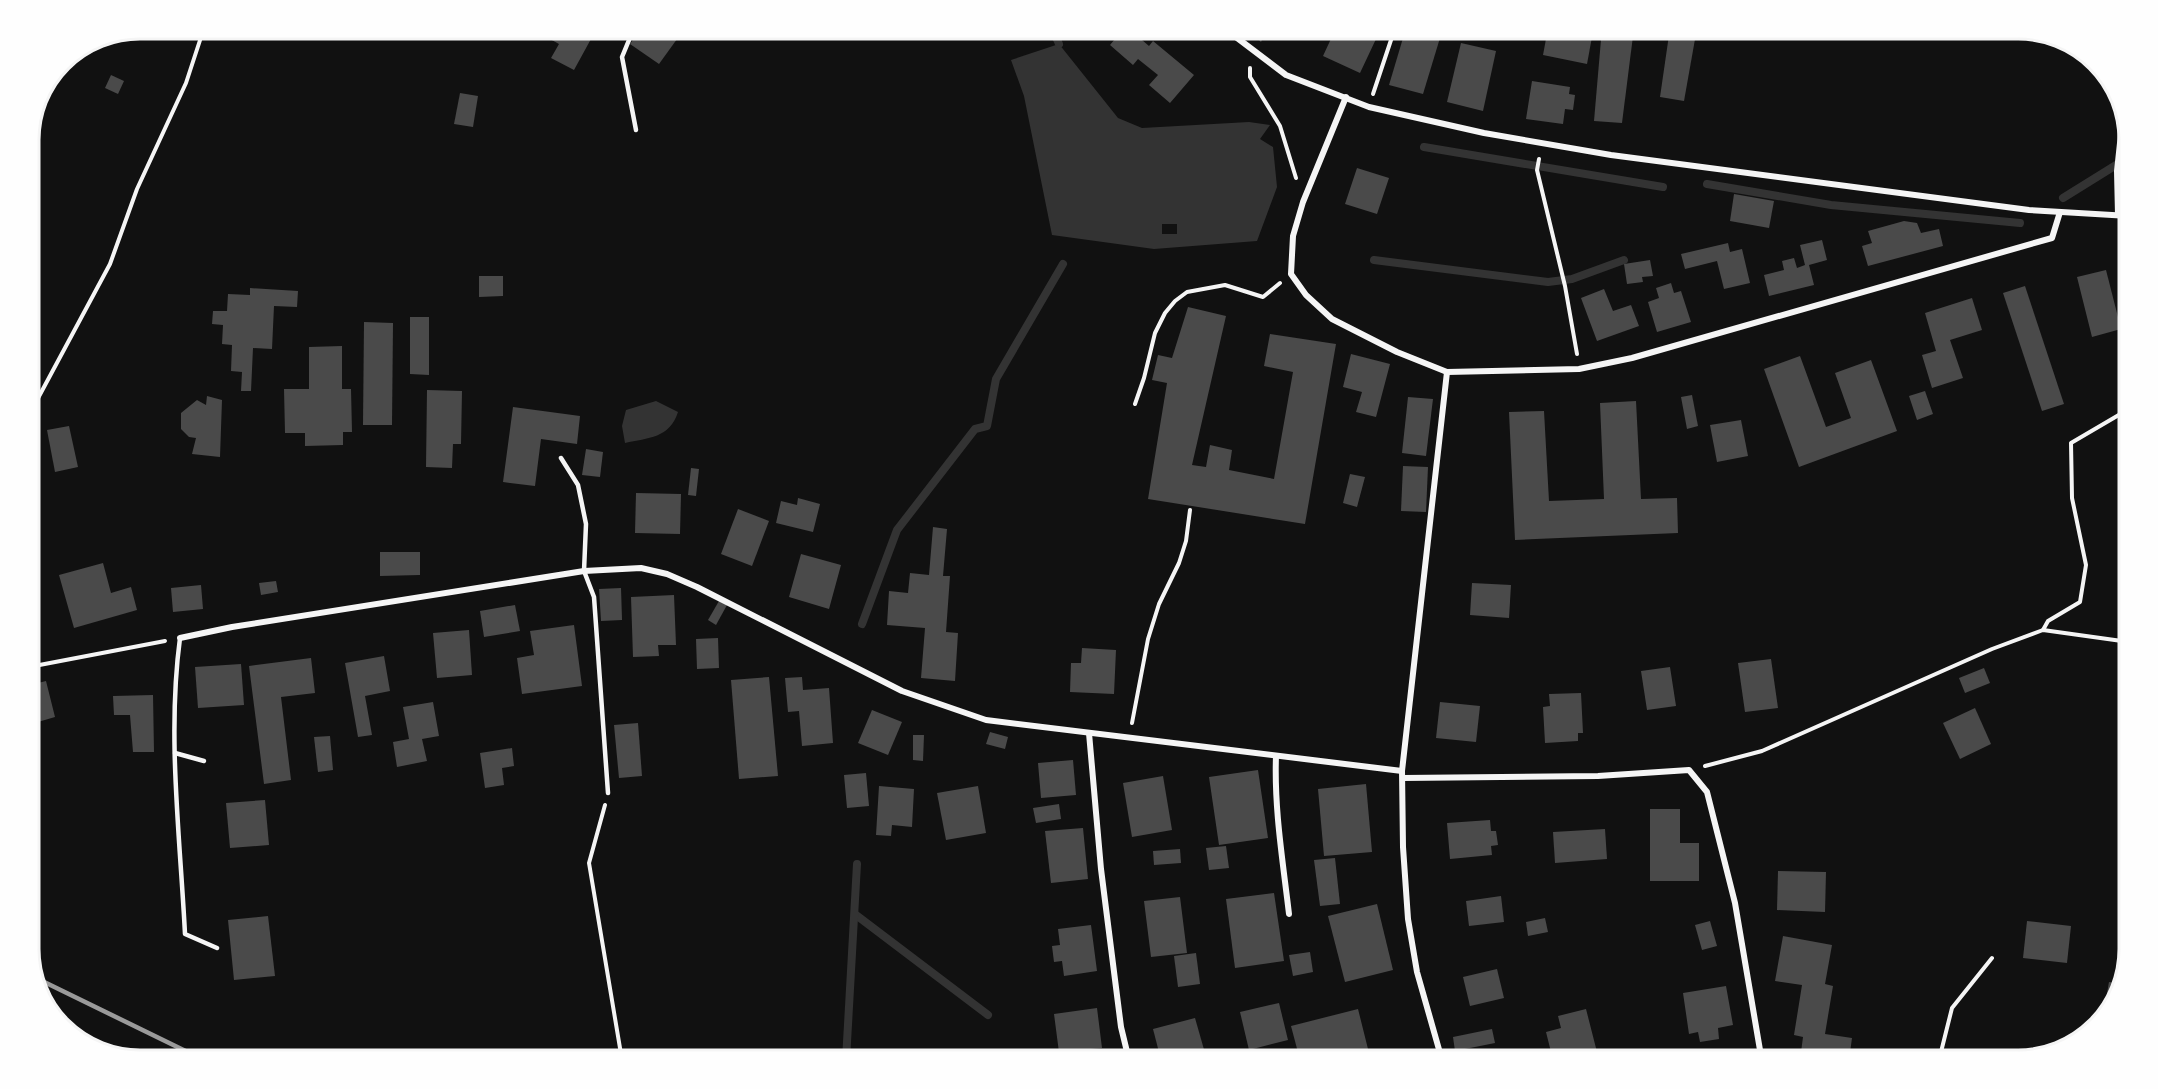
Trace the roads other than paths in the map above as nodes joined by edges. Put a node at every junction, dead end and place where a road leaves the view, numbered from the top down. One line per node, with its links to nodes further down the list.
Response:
1 (629, 39): 4 (lane)
2 (1237, 39): 3 (street)
3 (1346, 97): 6 (street); 8 (street)
4 (636, 130)
5 (2119, 148): 7 (street)
6 (2060, 212): 7 (street); 8 (street)
7 (2118, 215)
8 (1447, 372): 16 (street)
9 (561, 458): 10 (lane)
10 (584, 571): 11 (street); 12 (street); 17 (lane)
11 (180, 638): 13 (lane)
12 (1089, 733): 14 (street); 20 (street)
13 (175, 753): 15 (lane); 19 (lane)
14 (1275, 756): 16 (street); 18 (street)
15 (204, 761)
16 (1402, 775): 21 (street); 22 (street)
17 (608, 794)
18 (1289, 914)
19 (217, 948)
20 (1127, 1050)
21 (1438, 1050)
22 (1760, 1050)

